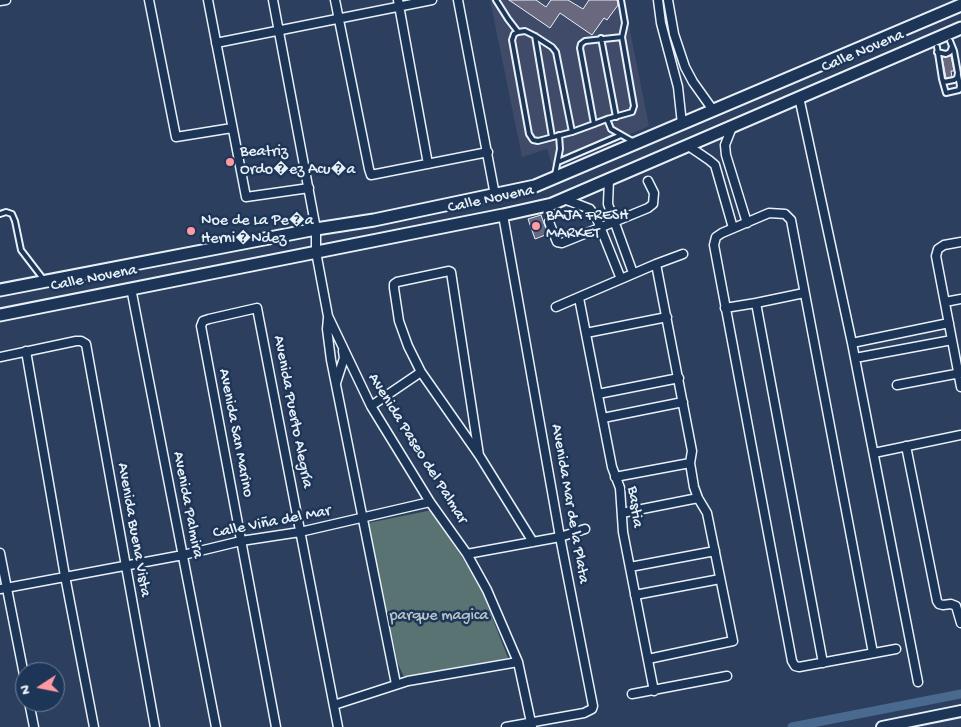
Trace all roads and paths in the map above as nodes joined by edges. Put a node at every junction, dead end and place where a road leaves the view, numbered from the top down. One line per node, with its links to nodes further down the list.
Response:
1 (6, 0): 12 (street)
2 (149, 0): 37 (street)
3 (208, 0): 23 (street)
4 (273, 0): 17 (street, Avenida Paseo del Palmar)
5 (335, 0): 15 (street)
6 (432, 0): 13 (street)
7 (458, 0): 44 (street)
8 (496, 0): 18 (lane)
9 (621, 0): 20 (lane)
10 (658, 0): 26 (street)
11 (668, 0): 25 (street)
12 (0, 1)
13 (399, 3): 15 (street); 46 (street)
14 (961, 5): 28 (main road, Calle Novena)
15 (338, 18): 17 (street); 46 (street)
16 (961, 28): 30 (main road, Calle Novena)
17 (278, 30): 23 (street); 52 (street, Avenida Paseo del Palmar)
18 (518, 32): 19 (lane); 41 (lane)
19 (535, 36): 38 (lane); 41 (lane)
20 (622, 36): 21 (lane); 32 (lane)
21 (601, 38): 32 (lane); 34 (lane)
22 (950, 41): 24 (lane)
23 (216, 43): 37 (street)
24 (952, 47): 27 (lane); 29 (lane)
25 (686, 67): 26 (street); 31 (street)
26 (675, 71): 35 (street)
27 (958, 73): 29 (lane); 29 (lane)
28 (791, 78): 30 (main road); 31 (main road, Calle Novena)
29 (942, 79)
30 (799, 97): 36 (main road, Calle Novena); 86 (street)
31 (713, 110): 35 (main road, Calle Novena)
32 (616, 117): 33 (lane)
33 (607, 119): 34 (lane); 40 (lane)
34 (594, 124): 38 (lane)
35 (682, 124): 42 (main road, Calle Novena)
36 (732, 126): 43 (main road, Calle Novena); 47 (street)
37 (232, 128): 52 (street)
38 (572, 132): 39 (lane)
39 (559, 135): 41 (lane); 45 (lane)
40 (621, 135): 42 (lane); 45 (lane)
41 (552, 137)
42 (636, 144): 48 (main road, Calle Novena)
43 (687, 146): 49 (main road, Calle Novena); 50 (street)
44 (488, 152): 46 (street); 53 (street)
45 (558, 162): 48 (lane)
46 (428, 164)
47 (732, 174): 50 (street); 59 (street)
48 (554, 178): 53 (main road, Calle Novena)
49 (609, 179): 54 (main road, Calle Novena); 58 (street)
50 (719, 179): 61 (street)
51 (648, 180): 58 (street)
52 (309, 188): 62 (street, Avenida Paseo del Palmar)
53 (495, 195): 62 (main road, Calle Novena)
54 (564, 199): 56 (main road, Calle Novena); 60 (street)
55 (0, 214): 69 (lane)
56 (503, 216): 64 (main road, Calle Novena); 114 (street, Avenida Mar de la Plata)
57 (548, 222): 60 (street)
58 (614, 222): 60 (street); 67 (street)
59 (747, 222): 61 (street); 72 (street)
60 (600, 228): 68 (street)
61 (733, 228): 78 (street)
62 (316, 229): 64 (street, Avenida Paseo del Palmar); 69 (main road, Calle Novena)
63 (961, 242): 76 (street)
64 (316, 252): 70 (main road, Calle Novena); 80 (street, Avenida Paseo del Palmar)
65 (683, 254): 66 (street)
66 (656, 264): 67 (street); 81 (street)
67 (633, 273): 68 (street)
68 (622, 279): 73 (street)
69 (46, 281): 71 (main road, Calle Novena)
70 (131, 288): 79 (main road, Calle Novena); 120 (street, Avenida Palmira)
71 (0, 290)
72 (804, 293): 75 (street); 129 (street)
73 (579, 298): 77 (street); 84 (street, Bastia)
74 (961, 299): 76 (street)
75 (756, 302): 78 (street); 133 (street)
76 (945, 302): 83 (street)
77 (556, 307)
78 (725, 308): 133 (street)
79 (0, 315)
80 (328, 316): 87 (street, Avenida Paseo del Palmar); 95 (street)
81 (666, 317): 84 (street); 94 (street)
82 (203, 321): 113 (street, Avenida Puerto Alegría); 115 (street, Avenida San Marino)
83 (949, 323): 85 (street); 86 (street)
84 (586, 333): 98 (street, Bastia)
85 (952, 340): 90 (street); 92 (street)
86 (852, 343): 90 (street)
87 (343, 346): 93 (street, Avenida Paseo del Palmar); 95 (street)
88 (26, 352): 89 (street); 121 (street, Avenida Buena Vista); 123 (street)
89 (0, 357)
90 (855, 358): 104 (street)
91 (421, 372): 100 (street); 105 (street); 105 (street)
92 (960, 373): 96 (street); 97 (street)
93 (356, 378): 95 (street); 100 (street, Avenida Paseo del Palmar)
94 (679, 378): 98 (street); 99 (street)
95 (336, 385): 111 (street)
96 (897, 386)
97 (961, 387)
98 (598, 394): 101 (street, Bastia)
99 (683, 402): 101 (street); 106 (street)
100 (371, 406): 109 (street, Avenida Paseo del Palmar)
101 (602, 418): 107 (street, Bastia)
102 (961, 435): 103 (street)
103 (906, 446): 104 (street); 127 (street)
104 (874, 453): 135 (street)
105 (478, 455): 116 (street)
106 (690, 463): 107 (street); 108 (street)
107 (615, 477): 110 (street, Bastia)
108 (698, 498): 110 (street); 117 (street)
109 (430, 502): 111 (street, Calle Viña del Mar); 119 (street, Avenida Paseo del Palmar)
110 (622, 513): 122 (street, Bastia)
111 (362, 518): 113 (street, Calle Viña del Mar); 136 (street)
112 (585, 529): 114 (street)
113 (300, 532): 115 (street, Calle Viña del Mar); 139 (street, Avenida Puerto Alegría)
114 (560, 537): 116 (street); 142 (street, Avenida Mar de la Plata)
115 (241, 541): 120 (street, Calle Viña del Mar); 148 (street, Avenida San Marino)
116 (533, 542): 119 (street)
117 (714, 551): 122 (street); 124 (street)
118 (0, 553): 125 (street)
119 (467, 554): 132 (street, Avenida Paseo del Palmar)
120 (183, 555): 121 (street, Calle Viña del Mar); 147 (street, Avenida Palmira)
121 (126, 565): 123 (street, Calle Viña del Mar); 146 (street, Avenida Buena Vista)
122 (630, 567): 126 (street, Bastia)
123 (65, 576): 125 (street, Calle Viña del Mar); 145 (street)
124 (720, 580): 126 (street); 130 (street)
125 (3, 588): 131 (street)
126 (636, 595): 130 (street, Bastia)
127 (961, 623)
128 (896, 649): 129 (street)
129 (873, 653): 133 (street)
130 (648, 658): 137 (street, Bastia)
131 (21, 662)
132 (518, 662): 136 (street); 142 (street, Avenida Paseo del Palmar)
133 (823, 663)
134 (727, 676): 137 (street)
135 (918, 682)
136 (396, 684): 139 (street)
137 (654, 691): 138 (street)
138 (632, 694)
139 (334, 705): 149 (street, Avenida Puerto Alegría)
140 (961, 711): 143 (street)
141 (31, 712): 144 (street)
142 (532, 724): 150 (street, Avenida Mar de la Plata)
143 (912, 724): 151 (street)
144 (34, 727)
145 (94, 727)
146 (155, 727)
147 (216, 727)
148 (276, 727)
149 (338, 727)
150 (506, 727)
151 (882, 727)

